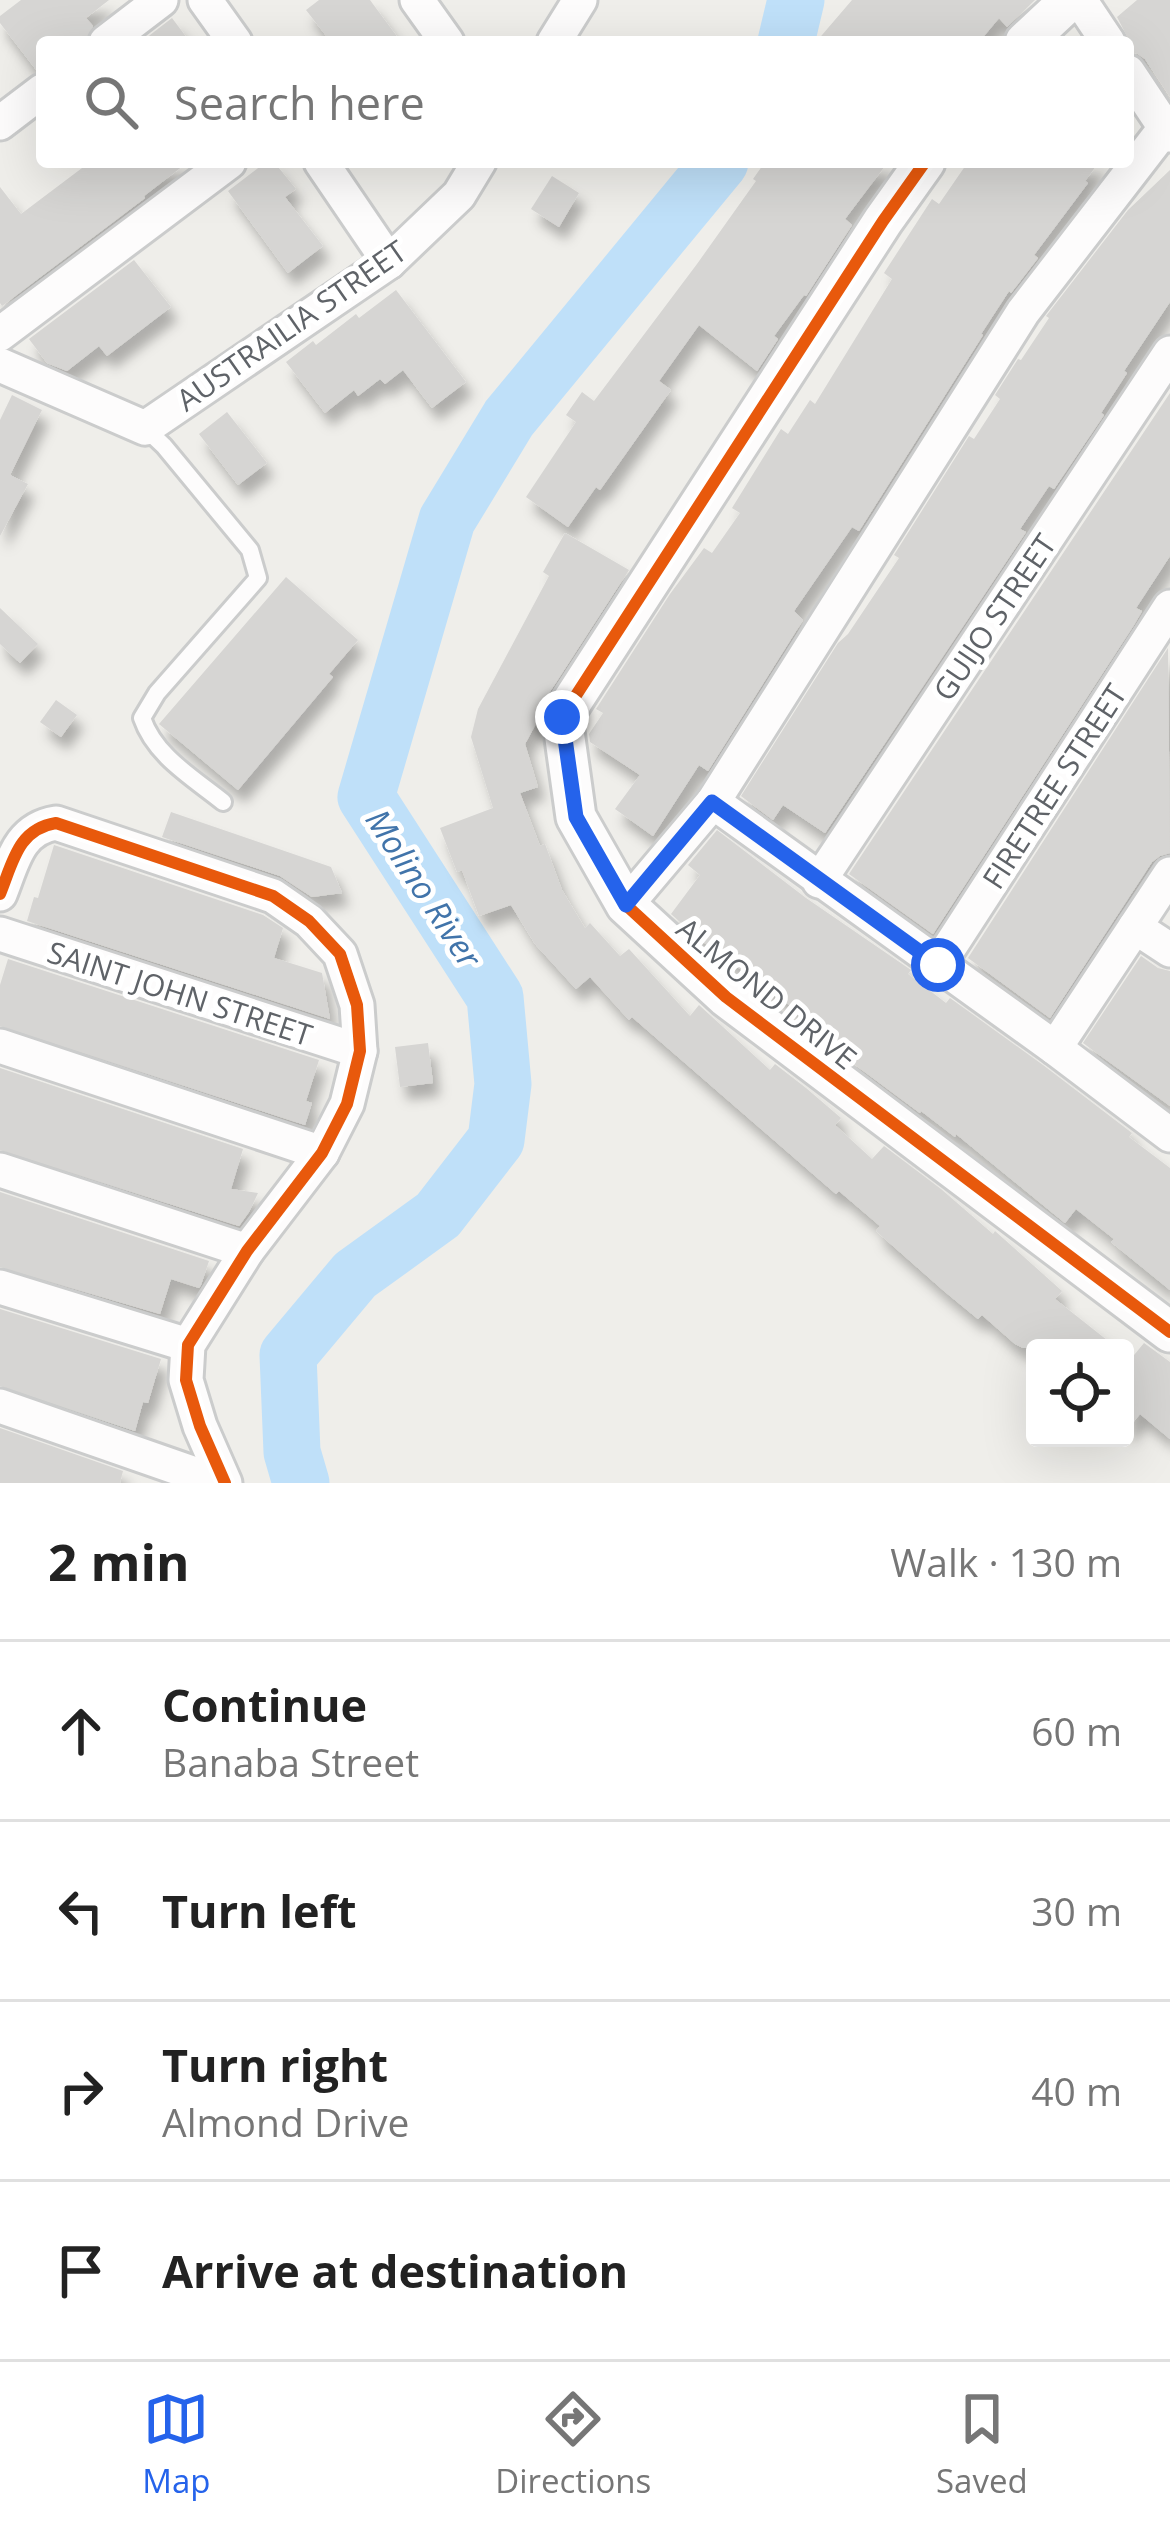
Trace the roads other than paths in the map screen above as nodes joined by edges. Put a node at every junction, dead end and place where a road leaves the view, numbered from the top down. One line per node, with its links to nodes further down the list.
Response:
1 (160, 0): 7 (street)
2 (205, 0): 8 (street)
3 (417, 0): 9 (street)
4 (580, 0): 10 (street)
5 (1070, 0): 11 (street)
6 (1080, 0): 12 (street)
7 (114, 36)
8 (231, 36)
9 (443, 36)
10 (558, 36)
11 (1031, 36)
12 (1104, 36)
13 (1134, 81): 16 (street)
14 (36, 96): 15 (street)
15 (0, 123)
16 (1167, 131): 28 (street)
17 (221, 168): 22 (street)
18 (325, 168): 21 (street)
19 (475, 168): 21 (street, AUSTRAILIA STREET)
20 (921, 168): 32 (street, ALMOND DRIVE)
21 (389, 262): 25 (street, AUSTRAILIA STREET)
22 (0, 334)
23 (1170, 352): 30 (street, GUIJO STREET)
24 (0, 365): 25 (street)
25 (145, 428): 27 (lane)
26 (1170, 607): 36 (street, FIRETREE STREET)
27 (223, 802)
28 (712, 802): 30 (street); 32 (street)
29 (1170, 874): 33 (street)
30 (819, 881): 36 (street)
31 (0, 894): 39 (street)
32 (626, 905): 45 (street, ALMOND DRIVE)
33 (1135, 928): 35 (street); 38 (street)
34 (0, 934): 39 (street, SAINT JOHN STREET)
35 (1170, 950)
36 (938, 965): 38 (street)
37 (0, 1046): 41 (street)
38 (1055, 1048): 40 (street)
39 (360, 1051): 41 (street)
40 (1170, 1135)
41 (322, 1153): 43 (street)
42 (0, 1170): 43 (street)
43 (247, 1251): 46 (street)
44 (0, 1287): 46 (street)
45 (1170, 1333)
46 (188, 1345): 48 (street)
47 (0, 1406): 48 (street)
48 (223, 1483)

